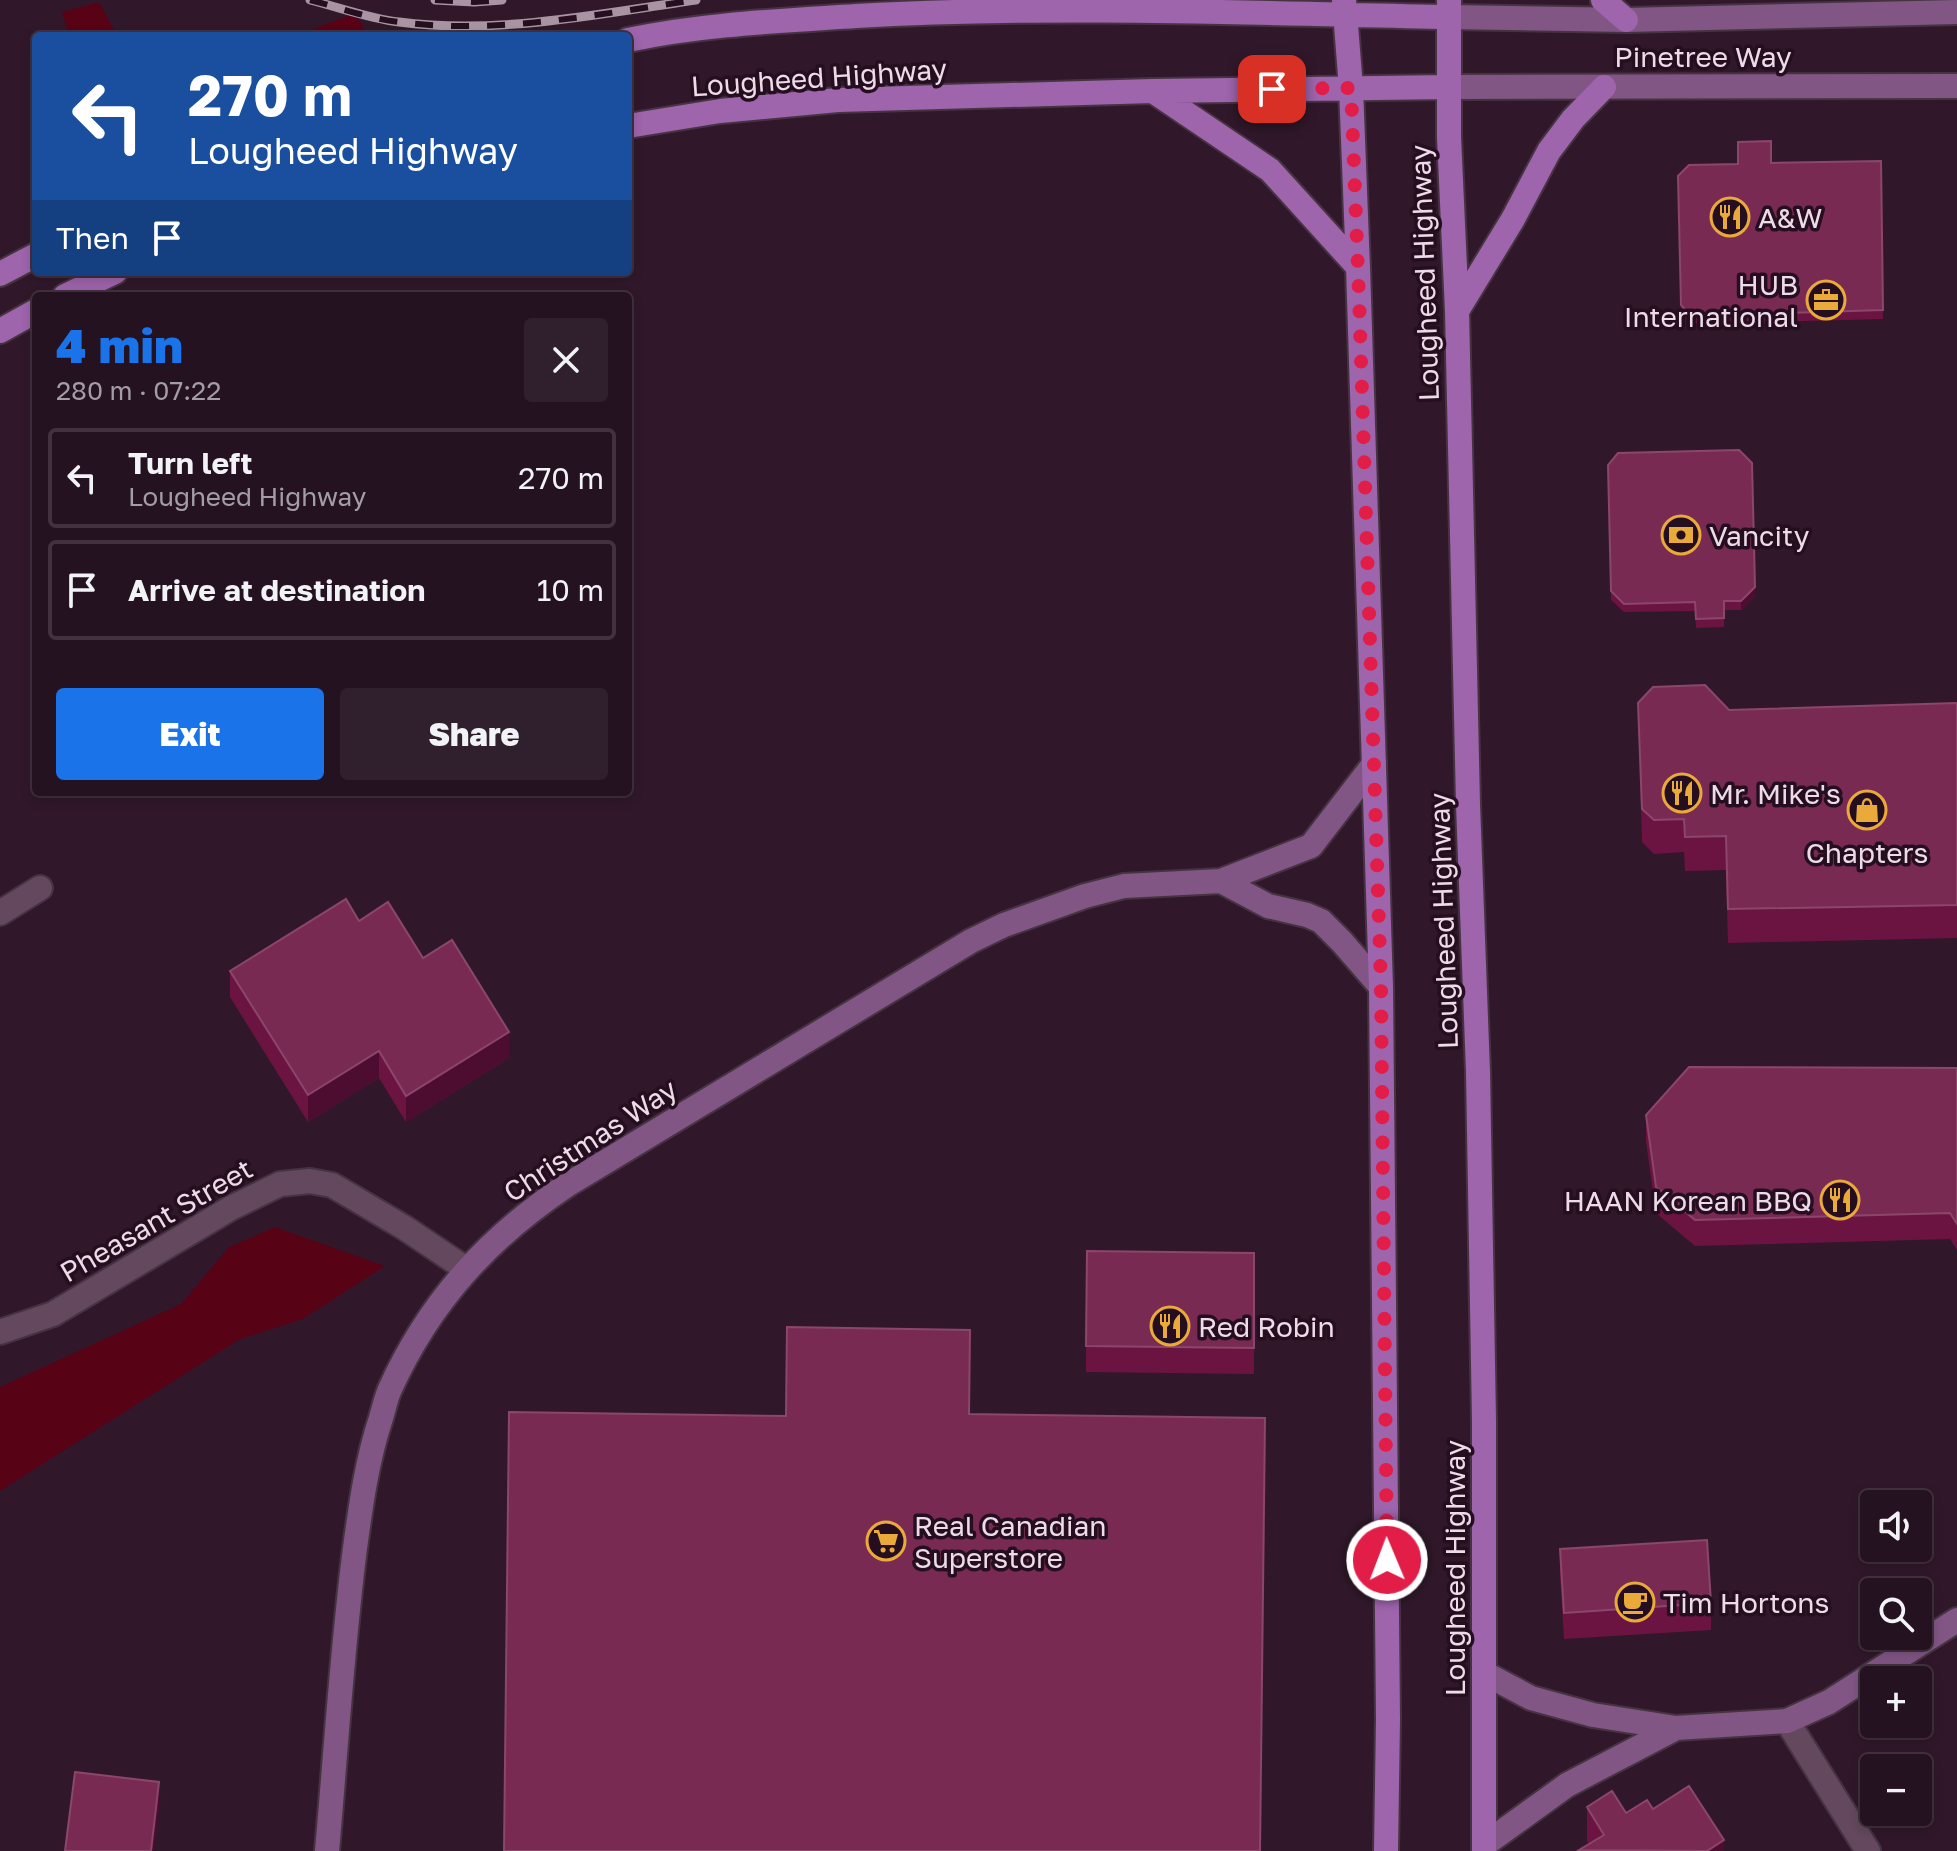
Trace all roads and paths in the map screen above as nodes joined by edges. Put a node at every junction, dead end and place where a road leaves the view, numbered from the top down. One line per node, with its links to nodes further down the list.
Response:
1 (1603, 0): 6 (main road)
2 (1107, 5): 3 (main road, Lougheed Highway); 7 (main road, Lougheed Highway)
3 (1344, 7): 4 (main road, Lougheed Highway); 11 (main road)
4 (1449, 8): 6 (street, Pinetree Way); 9 (main road)
5 (1957, 12): 6 (street, Pinetree Way)
6 (1626, 20)
7 (632, 39)
8 (1957, 86): 10 (street, Pinetree Way)
9 (1448, 87): 10 (street, Pinetree Way); 11 (main road, Lougheed Highway); 19 (main road, Lougheed Highway)
10 (1604, 87): 19 (main road)
11 (1351, 88): 12 (main road, Lougheed Highway); 15 (main road)
12 (1153, 91): 13 (main road, Lougheed Highway); 15 (main road)
13 (632, 125)
14 (32, 257): 16 (main road)
15 (1358, 267): 22 (main road)
16 (0, 274)
17 (107, 276): 18 (main road)
18 (73, 292)
19 (1457, 311): 30 (main road, Lougheed Highway)
20 (32, 313): 21 (main road)
21 (0, 331)
22 (1374, 764): 23 (street, Christmas Way); 26 (main road)
23 (1221, 881): 26 (street); 27 (street, Christmas Way)
24 (40, 888): 25 (street)
25 (0, 913)
26 (1381, 987): 35 (main road)
27 (466, 1269): 28 (street, Pheasant Street); 34 (street, Christmas Way)
28 (0, 1332)
29 (1957, 1620): 31 (street)
30 (1484, 1673): 32 (street); 33 (main road, Lougheed Highway)
31 (1787, 1721): 32 (street); 36 (street)
32 (1676, 1728): 33 (street)
33 (1484, 1848)
34 (327, 1851)
35 (1386, 1851)
36 (1868, 1851)

